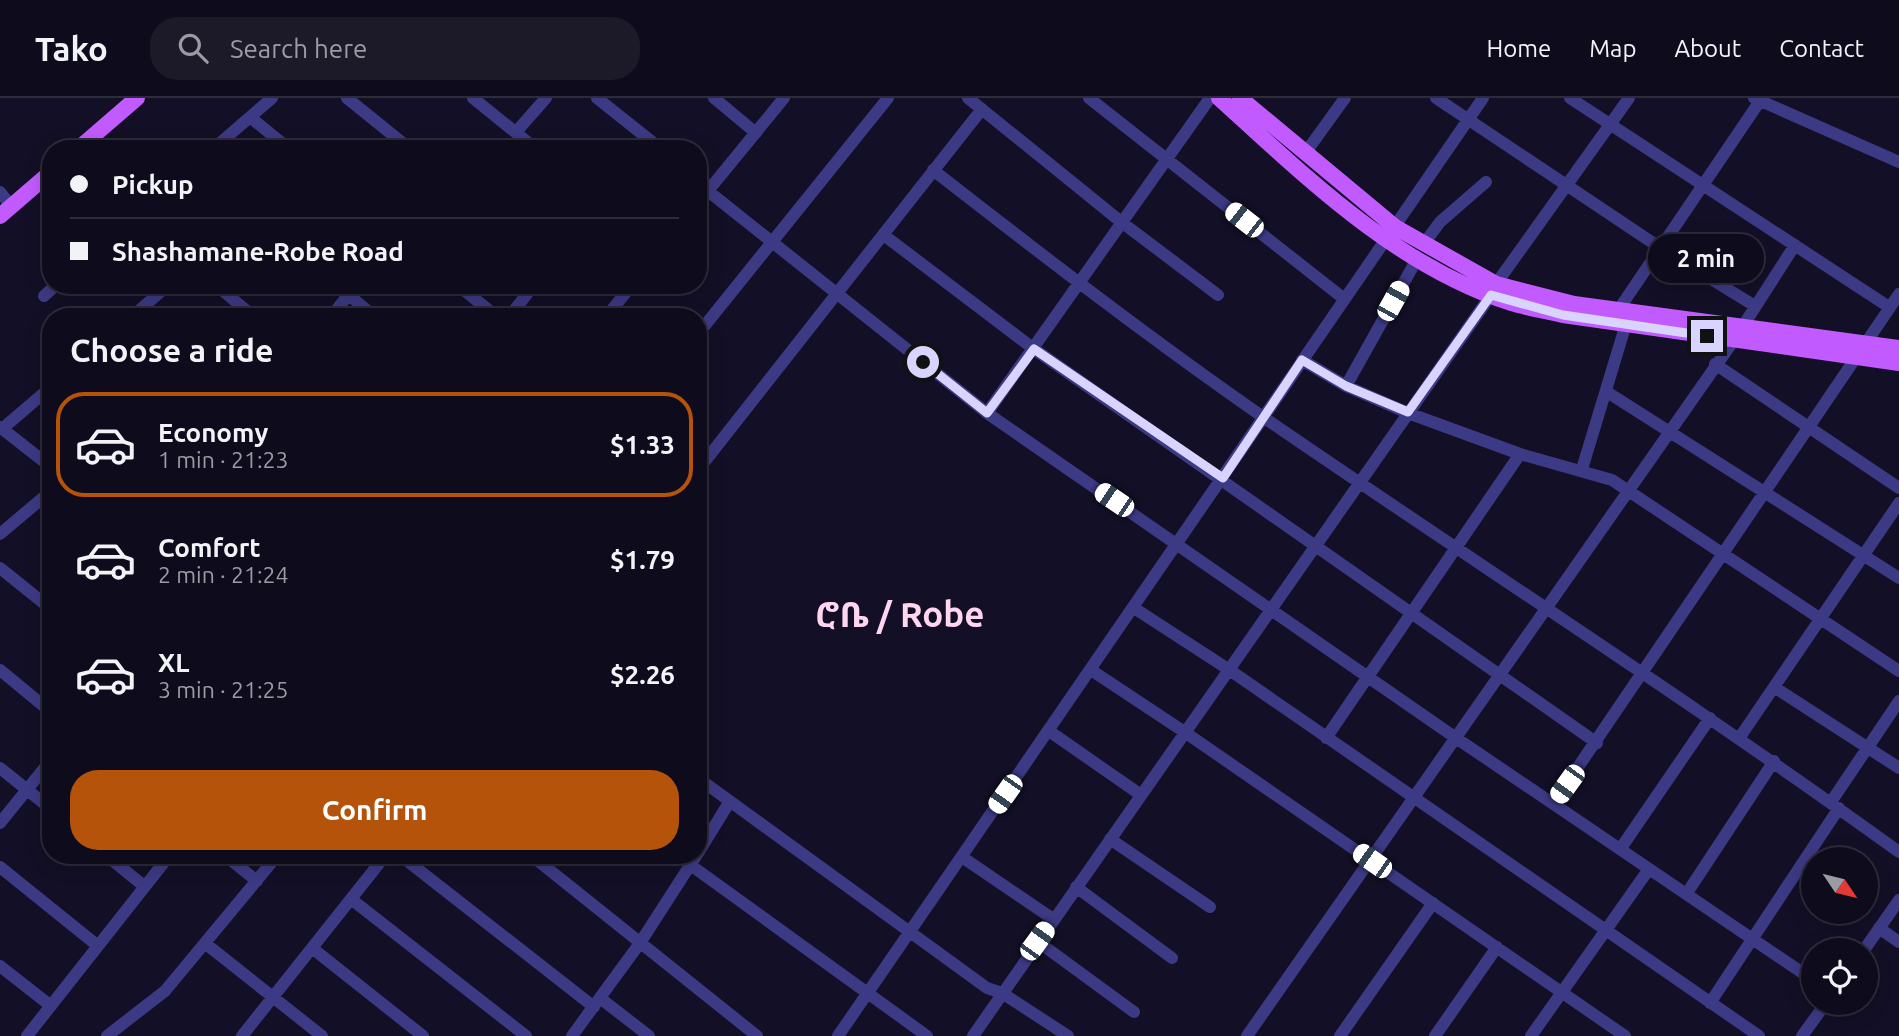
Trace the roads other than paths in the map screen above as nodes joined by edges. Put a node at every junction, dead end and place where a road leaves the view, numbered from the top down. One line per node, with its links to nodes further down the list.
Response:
1 (137, 98): 27 (main road)
2 (272, 98): 22 (street)
3 (347, 98): 30 (street)
4 (473, 98): 25 (street)
5 (546, 98): 25 (street)
6 (597, 98): 32 (street)
7 (714, 98): 26 (street)
8 (784, 98): 26 (street)
9 (888, 98): 49 (street)
10 (968, 98): 21 (street)
11 (1089, 98): 34 (street)
12 (1210, 98): 34 (street)
13 (1220, 98): 47 (main road)
14 (1240, 98): 33 (main road)
15 (1345, 98): 33 (street)
16 (1436, 98): 23 (street)
17 (1483, 98): 23 (street)
18 (1570, 98): 24 (street)
19 (1629, 98): 24 (street)
20 (1757, 99): 35 (street); 40 (street)
21 (982, 108): 36 (street); 46 (street)
22 (250, 117): 28 (street); 29 (street)
23 (1468, 119): 39 (street); 47 (street)
24 (1609, 123): 39 (street); 40 (street)
25 (516, 132): 31 (street)
26 (756, 132): 42 (street)
27 (88, 140)
28 (223, 140)
29 (278, 140)
30 (399, 140)
31 (525, 140)
32 (650, 140)
33 (1306, 152): 47 (main road)
34 (1165, 158): 46 (street); 65 (street)
35 (1899, 162)
36 (933, 170): 48 (street); 53 (street)
37 (42, 180): 45 (main road)
38 (1486, 182): 52 (street)
39 (1565, 184): 51 (street); 54 (street)
40 (1702, 185): 50 (street); 51 (street)
41 (707, 186): 42 (street)
42 (710, 189): 44 (street); 49 (street)
43 (0, 192): 45 (street)
44 (707, 193)
45 (6, 211)
46 (1120, 221): 53 (street); 64 (street)
47 (1390, 233): 52 (main road); 65 (street)
48 (885, 236): 62 (street); 79 (street)
49 (772, 242): 62 (street); 76 (street)
50 (1795, 245): 66 (street); 67 (street)
51 (1659, 247): 66 (street); 75 (street)
52 (1420, 252): 54 (main road); 84 (street)
53 (1077, 283): 79 (street); 89 (street)
54 (1493, 290): 75 (main road); 87 (street)
55 (158, 294): 68 (street)
56 (226, 294): 69 (street)
57 (349, 294): 70 (street)
58 (355, 294): 71 (street)
59 (469, 294): 72 (street)
60 (527, 294): 73 (street)
61 (625, 294): 74 (street)
62 (837, 294): 88 (street); 94 (street)
63 (1899, 294): 67 (street)
64 (1218, 295)
65 (1343, 298): 81 (street)
66 (1755, 306): 77 (street)
67 (1889, 307): 80 (street)
68 (142, 308)
69 (243, 308)
70 (338, 308)
71 (367, 308)
72 (486, 308)
73 (516, 308)
74 (613, 308)
75 (1623, 317): 77 (main road); 85 (street)
76 (707, 323)
77 (1738, 333): 80 (main road); 83 (street)
78 (1899, 348): 80 (main road)
79 (1034, 349): 88 (street); 97 (street)
80 (1860, 350): 82 (main road); 91 (street)
81 (1302, 360): 84 (street); 89 (street)
82 (1899, 363)
83 (1715, 364): 91 (street); 92 (street)
84 (1346, 386): 87 (street)
85 (1607, 392): 92 (street); 96 (street)
86 (42, 394): 90 (street)
87 (1408, 412): 93 (street); 98 (street)
88 (987, 413): 105 (street)
89 (1265, 418): 97 (street); 98 (street)
90 (1, 428): 95 (street)
91 (1809, 428): 99 (street); 101 (street)
92 (1669, 429): 100 (street); 101 (street)
93 (1520, 454): 96 (street); 107 (street)
94 (707, 459)
95 (42, 460)
96 (1582, 469): 100 (street)
97 (1223, 478): 105 (street); 106 (street)
98 (1360, 482): 106 (street); 107 (street)
99 (1899, 488)
100 (1626, 491): 108 (street); 113 (street)
101 (1765, 491): 108 (street); 109 (street)
102 (42, 499): 104 (street)
103 (1899, 503): 109 (street)
104 (0, 534)
105 (1178, 544): 114 (street); 115 (street)
106 (1317, 546): 115 (street); 116 (street)
107 (1456, 547): 113 (street); 116 (street)
108 (1722, 554): 117 (street); 123 (street)
109 (1863, 555): 111 (street); 117 (street)
110 (0, 569): 112 (street)
111 (1899, 578)
112 (42, 601)
113 (1546, 607): 122 (street); 123 (street)
114 (1134, 608): 119 (street); 120 (street)
115 (1273, 610): 120 (street); 124 (street)
116 (1411, 612): 122 (street); 124 (street)
117 (1821, 618): 121 (street); 125 (street)
118 (0, 670): 127 (street)
119 (1091, 670): 129 (street); 130 (street)
120 (1231, 671): 130 (street); 132 (street)
121 (1899, 671)
122 (1500, 674): 133 (street); 134 (street)
123 (1641, 674): 128 (street); 134 (street)
124 (1368, 677): 132 (street); 133 (street)
125 (1774, 687): 131 (street); 135 (street)
126 (1899, 702): 135 (street)
127 (42, 705)
128 (1710, 718): 131 (street); 151 (street)
129 (1049, 731): 142 (street); 153 (street)
130 (1186, 733): 142 (street); 154 (street)
131 (1740, 737): 136 (street)
132 (1326, 738): 143 (street)
133 (1456, 738): 143 (street); 146 (street)
134 (1597, 743): 146 (street)
135 (1867, 748): 138 (street); 147 (street)
136 (1774, 761): 147 (street); 169 (street)
137 (0, 768): 141 (street)
138 (1899, 768)
139 (42, 771): 141 (street)
140 (707, 784): 144 (street)
141 (27, 790): 145 (street); 148 (street)
142 (1141, 795): 150 (street)
143 (1414, 799): 154 (street); 176 (street)
144 (730, 801): 149 (street); 177 (street)
145 (42, 802)
146 (1553, 804): 151 (street)
147 (1835, 805): 152 (street); 179 (street)
148 (0, 823)
149 (707, 838)
150 (1110, 839): 168 (street); 173 (street)
151 (1621, 848): 165 (street)
152 (1899, 852)
153 (962, 857): 174 (street); 177 (street)
154 (1372, 861): 172 (street); 199 (street)
155 (117, 864): 167 (street)
156 (162, 864): 167 (street)
157 (236, 864): 166 (street)
158 (271, 864): 166 (street)
159 (379, 864): 170 (street)
160 (412, 864): 194 (street)
161 (542, 864): 182 (street)
162 (691, 864): 182 (street)
163 (703, 864): 192 (street)
164 (0, 867): 184 (street)
165 (1649, 869): 169 (street); 176 (street)
166 (257, 881): 183 (street)
167 (144, 886): 184 (street)
168 (1076, 887): 174 (street); 187 (street)
169 (1687, 893): 179 (street)
170 (351, 899): 186 (street); 205 (street)
171 (1899, 900): 175 (street)
172 (1433, 903): 185 (street); 213 (street)
173 (1210, 907)
174 (1053, 919): 180 (street)
175 (1879, 928): 178 (street); 181 (street)
176 (1604, 932): 191 (street); 195 (street)
177 (909, 933): 190 (street); 192 (street)
178 (1872, 938)
179 (1754, 939): 189 (street); 195 (street)
180 (1037, 941): 190 (street); 197 (street)
181 (1899, 942)
182 (640, 943): 194 (street); 208 (street)
183 (206, 944): 193 (street); 201 (street)
184 (98, 946): 196 (street)
185 (1497, 947): 191 (street); 214 (street)
186 (312, 948): 193 (street); 204 (street)
187 (1172, 958)
188 (0, 966): 196 (street)
189 (1801, 972)
190 (1003, 992): 211 (street); 212 (street)
191 (1562, 992): 215 (street); 216 (street)
192 (867, 994): 209 (street); 210 (street)
193 (272, 997): 202 (street); 203 (street)
194 (597, 1002): 206 (street); 207 (street)
195 (1710, 1003): 217 (street)
196 (51, 1006): 200 (street)
197 (1134, 1012)
198 (1817, 1015): 218 (street)
199 (1253, 1034)
200 (27, 1036)
201 (107, 1036)
202 (242, 1036)
203 (322, 1036)
204 (423, 1036)
205 (526, 1036)
206 (572, 1036)
207 (649, 1036)
208 (757, 1036)
209 (838, 1036)
210 (927, 1036)
211 (973, 1036)
212 (1068, 1036)
213 (1339, 1036)
214 (1435, 1036)
215 (1531, 1036)
216 (1625, 1036)
217 (1759, 1036)
218 (1802, 1036)

